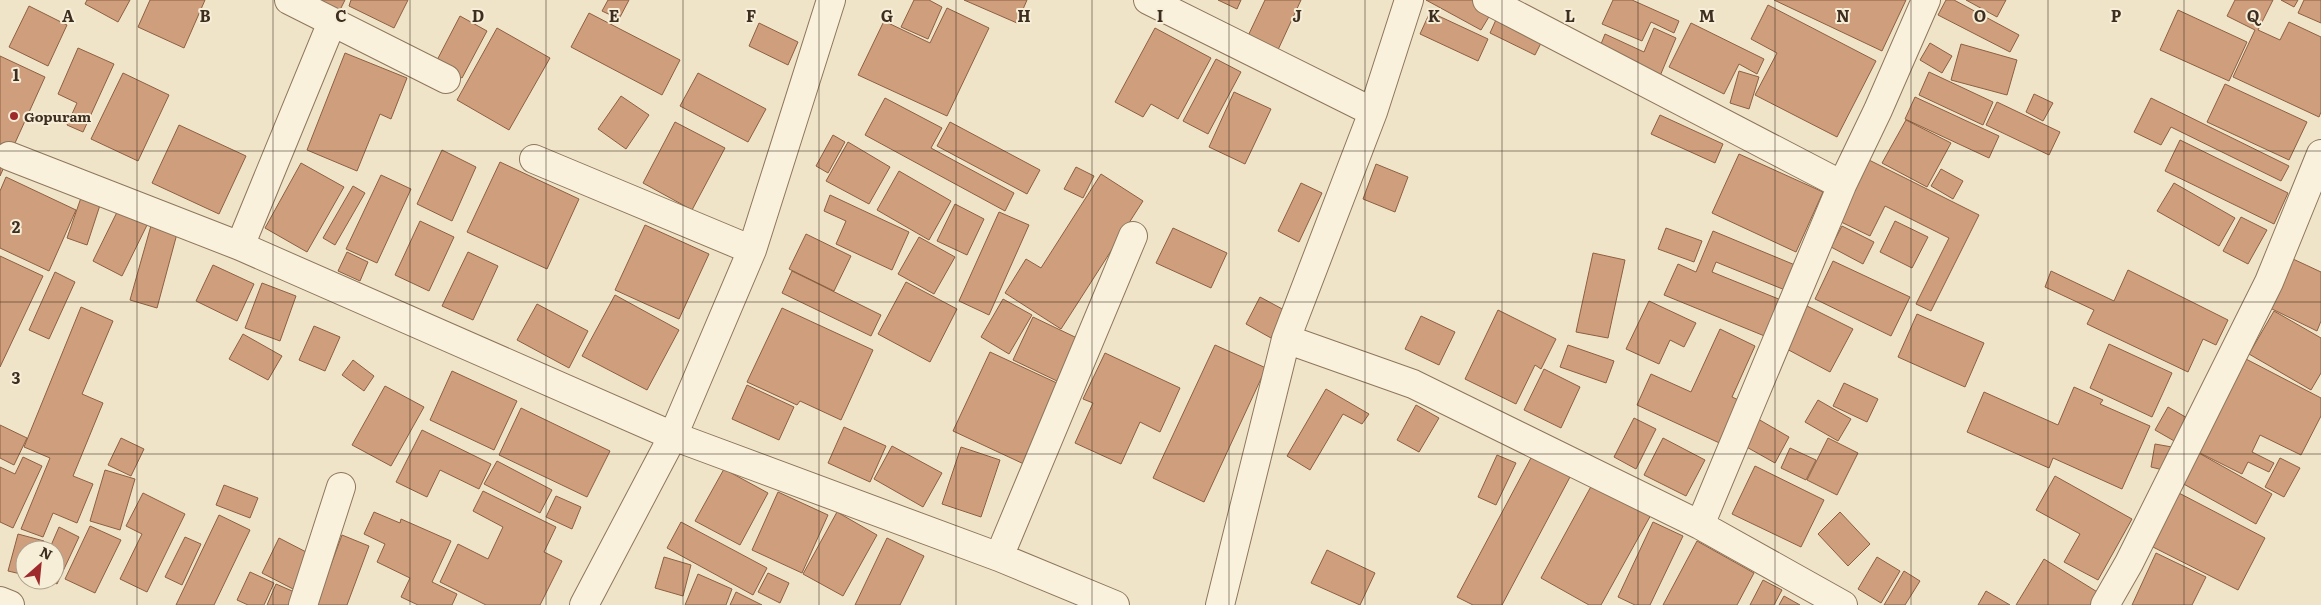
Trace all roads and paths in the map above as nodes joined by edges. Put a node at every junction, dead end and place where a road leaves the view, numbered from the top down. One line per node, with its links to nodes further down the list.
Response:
1 (289, 0): 7 (street)
2 (830, 0): 16 (street)
3 (1148, 0): 9 (street)
4 (1410, 0): 9 (street)
5 (1487, 0): 13 (street)
6 (1926, 0): 13 (street)
7 (332, 22): 8 (street); 15 (street)
8 (446, 79)
9 (1372, 112): 17 (street)
10 (2321, 154): 29 (street)
11 (9, 156): 15 (street)
12 (534, 159): 16 (street)
13 (1842, 185): 20 (street)
14 (1133, 236): 21 (street)
15 (240, 246): 18 (street)
16 (752, 250): 18 (street)
17 (1286, 339): 20 (street); 27 (street)
18 (673, 436): 21 (street); 25 (street)
19 (341, 487): 24 (street)
20 (1700, 525): 28 (street)
21 (999, 557): 26 (street)
22 (0, 601): 23 (street)
23 (10, 605)
24 (303, 605)
25 (584, 605)
26 (1115, 605)
27 (1220, 605)
28 (1843, 605)
29 (2105, 605)

